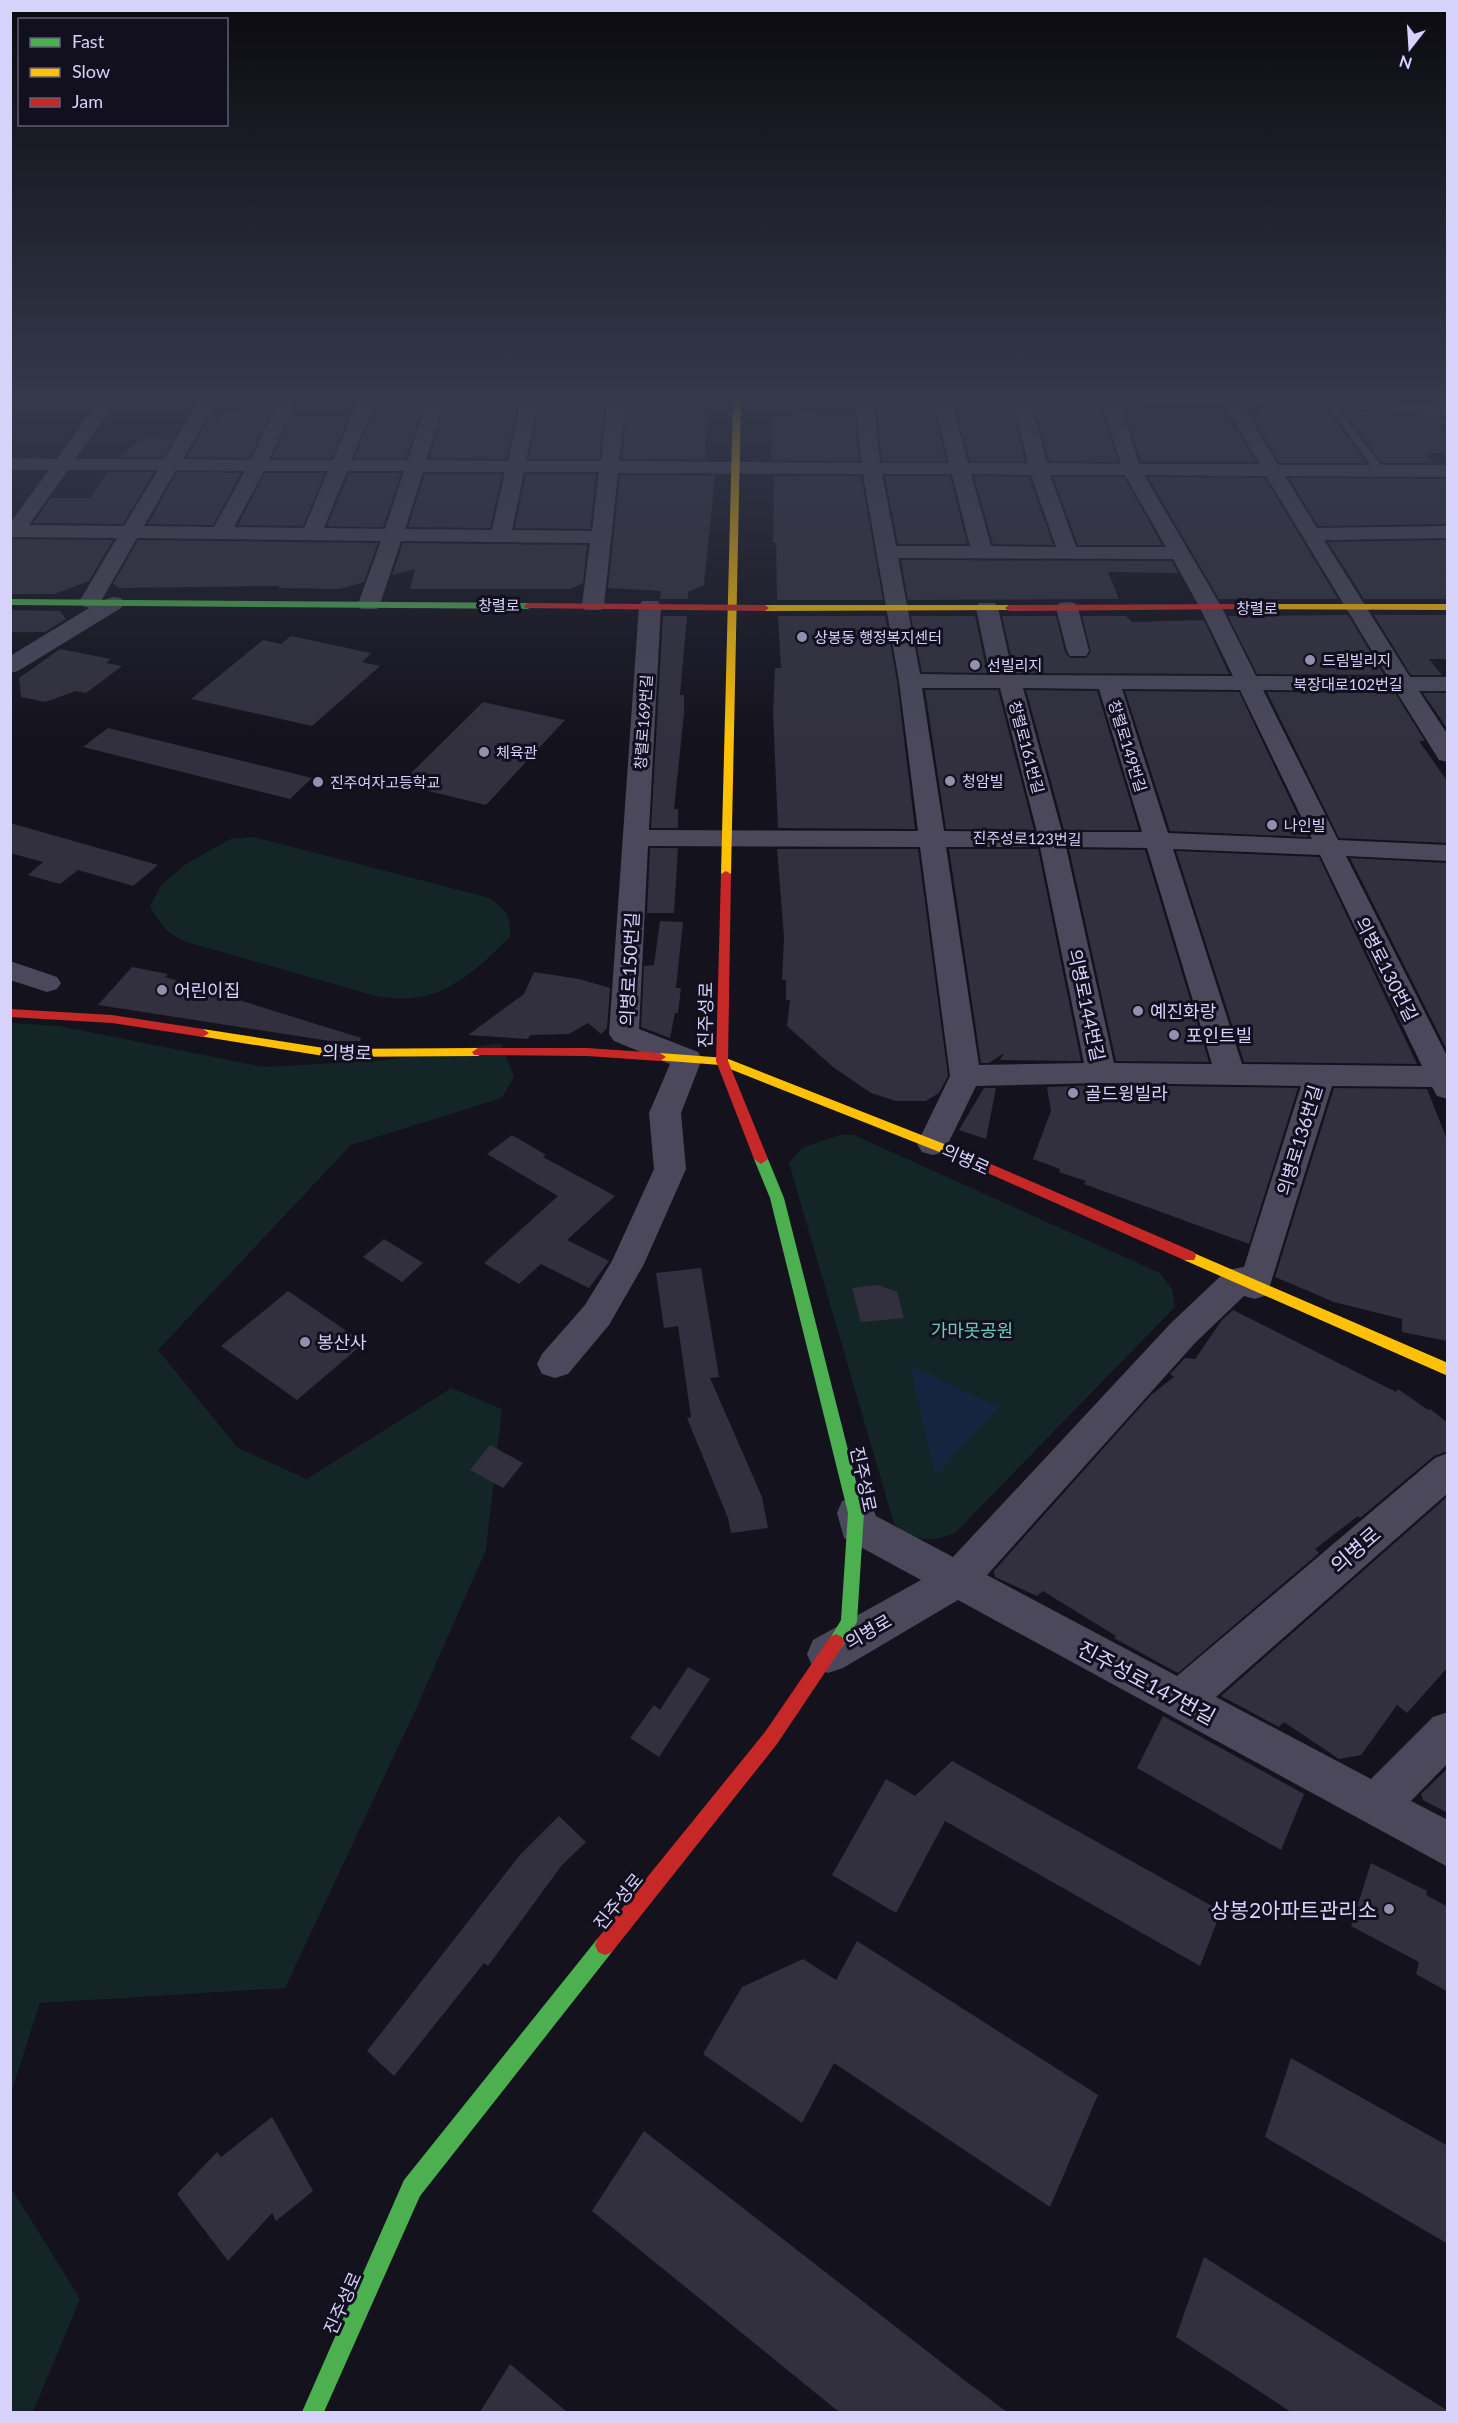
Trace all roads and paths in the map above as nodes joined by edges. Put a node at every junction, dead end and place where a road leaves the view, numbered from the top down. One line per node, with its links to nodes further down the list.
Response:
1 (25, 513): 14 (street)
2 (142, 513): 16 (street)
3 (232, 513): 18 (street)
4 (320, 513): 19 (street)
5 (400, 513): 20 (street)
6 (506, 513): 21 (street)
7 (604, 513): 22 (street)
8 (734, 513): 36 (street, 진주성로)
9 (880, 513): 23 (street)
10 (971, 513): 24 (street)
11 (1055, 513): 25 (street)
12 (1156, 513): 26 (street)
13 (1298, 513): 17 (street)
14 (12, 531): 16 (street)
15 (1448, 532): 17 (street)
16 (130, 533): 18 (street); 28 (street)
17 (1311, 534): 34 (street)
18 (220, 535): 19 (street)
19 (311, 535): 20 (street)
20 (393, 536): 21 (street); 30 (street)
21 (501, 536): 22 (street)
22 (601, 537): 31 (street)
23 (887, 552): 24 (street); 33 (street)
24 (982, 552): 25 (street)
25 (1068, 553): 26 (street)
26 (1178, 553): 39 (street)
27 (10, 602): 28 (street, 창렬로)
28 (90, 602): 29 (street, 창렬로)
29 (113, 603): 30 (street, 창렬로); 41 (street)
30 (369, 604): 31 (street, 창렬로)
31 (593, 605): 32 (street, 창렬로)
32 (650, 606): 36 (street, 창렬로); 50 (street, 창렬로169번길)
33 (896, 607): 36 (street, 창렬로); 37 (street, 창렬로); 42 (street)
34 (1355, 607): 35 (street, 창렬로); 39 (street, 창렬로); 46 (street)
35 (1448, 607)
36 (732, 608): 51 (street, 진주성로)
37 (987, 608): 38 (street, 창렬로); 43 (street)
38 (1067, 608): 39 (street, 창렬로); 40 (street)
39 (1211, 608): 45 (street)
40 (1078, 651)
41 (10, 666)
42 (910, 681): 43 (street, 창렬로161번길); 49 (street)
43 (1006, 682): 44 (street); 52 (street, 창렬로161번길)
44 (1109, 683): 45 (street, 창렬로149번길); 53 (street, 창렬로149번길)
45 (1249, 684): 46 (street, 북장대로102번길); 54 (street)
46 (1403, 684): 47 (street, 북장대로102번길); 48 (street)
47 (1448, 684)
48 (1448, 755)
49 (930, 837): 51 (street, 진주성로123번길); 52 (street, 진주성로123번길); 63 (street)
50 (636, 838): 51 (street, 진주성로123번길); 59 (street, 의병로150번길)
51 (727, 838): 60 (street, 진주성로)
52 (1051, 838): 53 (street, 진주성로123번길); 61 (street, 의병로144번길)
53 (1156, 840): 54 (street, 진주성로123번길); 62 (street)
54 (1327, 848): 55 (street, 진주성로123번길); 65 (street, 의병로130번길)
55 (1448, 853)
56 (10, 970): 57 (street)
57 (47, 983)
58 (10, 1013): 59 (street, 의병로)
59 (687, 1059): 60 (street, 의병로); 68 (street)
60 (722, 1061): 66 (street, 의병로); 71 (street, 진주성로)
61 (1101, 1073): 62 (street, 의병로136번길); 63 (street, 의병로144번길)
62 (1230, 1075): 64 (street, 의병로136번길)
63 (965, 1076): 66 (street)
64 (1319, 1077): 65 (street); 67 (street, 의병로136번길)
65 (1446, 1081)
66 (933, 1144): 67 (street, 의병로)
67 (1247, 1283): 69 (street, 의병로); 72 (street, 의병로)
68 (555, 1364)
69 (1448, 1370)
70 (1448, 1469): 74 (street, 의병로)
71 (856, 1513): 72 (street, 진주성로147번길); 73 (street, 진주성로)
72 (957, 1580): 73 (street, 의병로); 74 (street, 진주성로147번길)
73 (828, 1654): 78 (street, 진주성로)
74 (1181, 1700): 76 (street, 진주성로147번길)
75 (1448, 1732): 76 (street)
76 (1377, 1804): 77 (street, 진주성로147번길)
77 (1448, 1845)
78 (313, 2412)

